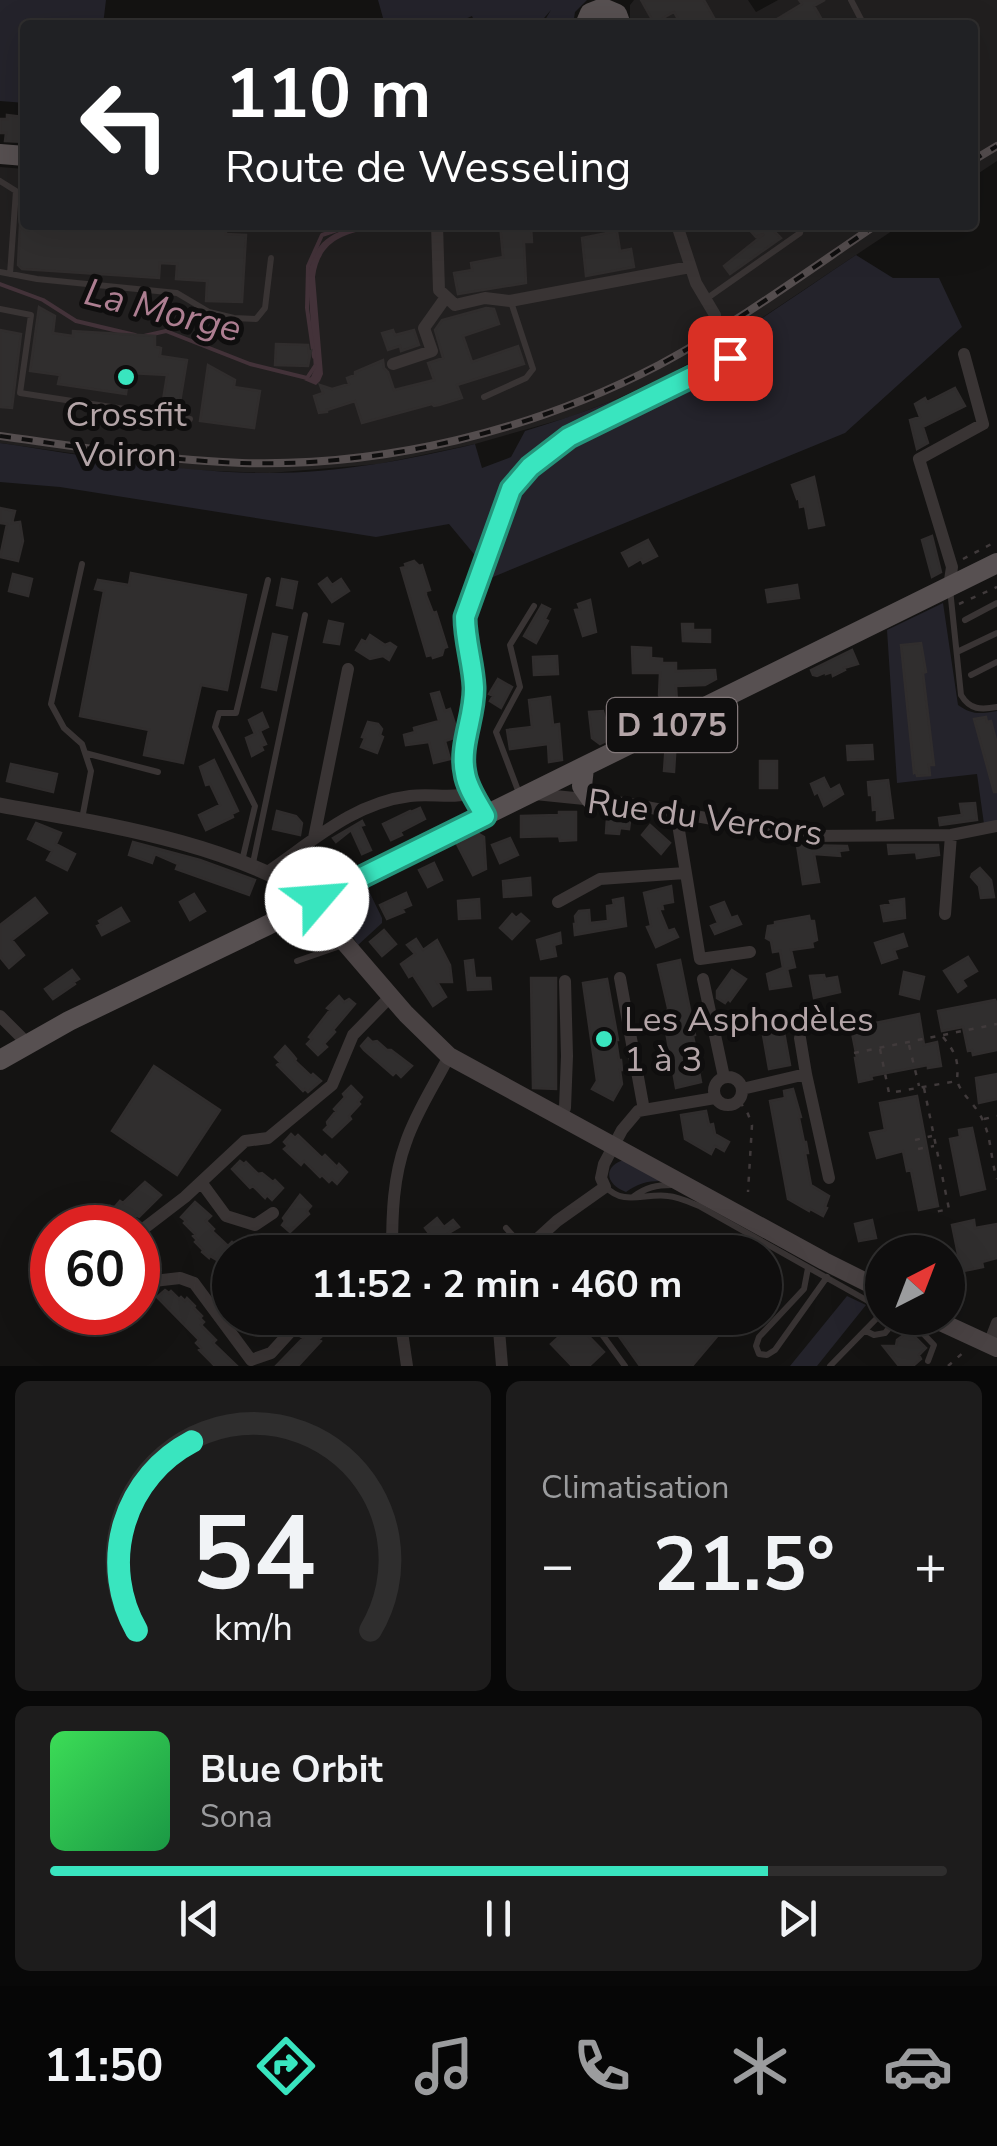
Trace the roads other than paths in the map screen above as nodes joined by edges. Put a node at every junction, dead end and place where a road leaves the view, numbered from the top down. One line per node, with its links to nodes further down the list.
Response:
1 (616, 10): 2 (main road)
2 (586, 20)
3 (0, 181): 10 (lane)
4 (436, 230): 11 (street)
5 (679, 230): 8 (street)
6 (801, 230): 12 (lane)
7 (271, 258): 10 (lane)
8 (690, 267): 12 (street); 13 (street)
9 (0, 272): 10 (lane)
10 (10, 274)
11 (446, 296): 13 (street); 18 (street)
12 (706, 299): 15 (street)
13 (510, 301): 19 (lane)
14 (0, 309): 20 (lane)
15 (715, 314)
16 (728, 336): 39 (street)
17 (964, 354): 24 (street)
18 (393, 364)
19 (484, 397)
20 (190, 419)
21 (997, 563): 24 (main road, D 1075)
22 (82, 564): 35 (lane)
23 (268, 580): 49 (lane)
24 (951, 587): 30 (lane); 36 (main road, D 1075)
25 (996, 605): 28 (lane)
26 (534, 606): 40 (lane)
27 (305, 615): 49 (lane)
28 (966, 620)
29 (997, 632): 30 (lane)
30 (957, 652): 34 (lane)
31 (997, 662): 33 (lane)
32 (348, 669): 48 (street)
33 (971, 675)
34 (997, 707)
35 (85, 753): 37 (lane); 45 (lane)
36 (584, 768): 38 (main road, D 1075); 41 (main road)
37 (158, 772)
38 (564, 778): 40 (main road, D 1075); 41 (main road)
39 (472, 792): 44 (street); 48 (street)
40 (526, 797): 41 (street, Rue du Vercors); 44 (main road, D 1075)
41 (587, 799): 43 (street, Rue du Vercors)
42 (0, 804): 45 (street)
43 (676, 812): 47 (street, Rue du Vercors); 50 (street)
44 (485, 816): 51 (main road, D 1075)
45 (82, 820): 49 (street)
46 (997, 826): 47 (street, Rue du Vercors)
47 (951, 835): 54 (street)
48 (314, 838): 49 (street)
49 (253, 868): 52 (street)
50 (685, 872): 53 (street); 56 (street)
51 (346, 884): 52 (main road, D 1075); 55 (main road)
52 (311, 902): 55 (main road); 64 (main road, D 1075)
53 (558, 902)
54 (946, 914)
55 (344, 939): 57 (lane); 61 (main road)
56 (750, 952)
57 (297, 961)
58 (620, 978): 71 (street)
59 (702, 979): 68 (street)
60 (564, 981): 72 (street)
61 (391, 996): 65 (main road); 75 (street)
62 (0, 1016): 64 (street)
63 (800, 1038): 67 (street)
64 (27, 1043): 66 (main road, D 1075)
65 (449, 1056): 72 (main road); 82 (street)
66 (0, 1060)
67 (806, 1074): 69 (street); 74 (street)
68 (724, 1077): 69 (street); 70 (street)
69 (741, 1095): 70 (street)
70 (715, 1098): 71 (street)
71 (644, 1110): 73 (street)
72 (560, 1112): 73 (main road)
73 (616, 1141): 76 (street); 77 (main road); 87 (main road)
74 (829, 1178)
75 (201, 1182): 79 (street); 80 (street)
76 (605, 1186): 78 (lane); 84 (street)
77 (687, 1186): 78 (lane); 87 (main road)
78 (632, 1198): 85 (lane)
79 (272, 1213)
80 (160, 1216)
81 (506, 1228): 83 (lane)
82 (392, 1235)
83 (512, 1235)
84 (542, 1235)
85 (808, 1266): 86 (lane); 86 (lane)
86 (826, 1276): 90 (lane)
87 (861, 1279): 89 (main road)
88 (160, 1280): 91 (street)
89 (865, 1284)
90 (865, 1291)
91 (212, 1308)
92 (997, 1323): 100 (street)
93 (865, 1332): 105 (lane)
94 (232, 1335): 95 (street)
95 (287, 1335)
96 (403, 1335): 102 (street)
97 (499, 1335): 103 (street)
98 (602, 1335): 104 (lane)
99 (924, 1335): 101 (lane)
100 (987, 1343)
101 (928, 1361)
102 (408, 1366)
103 (502, 1366)
104 (625, 1366)
105 (830, 1366)

